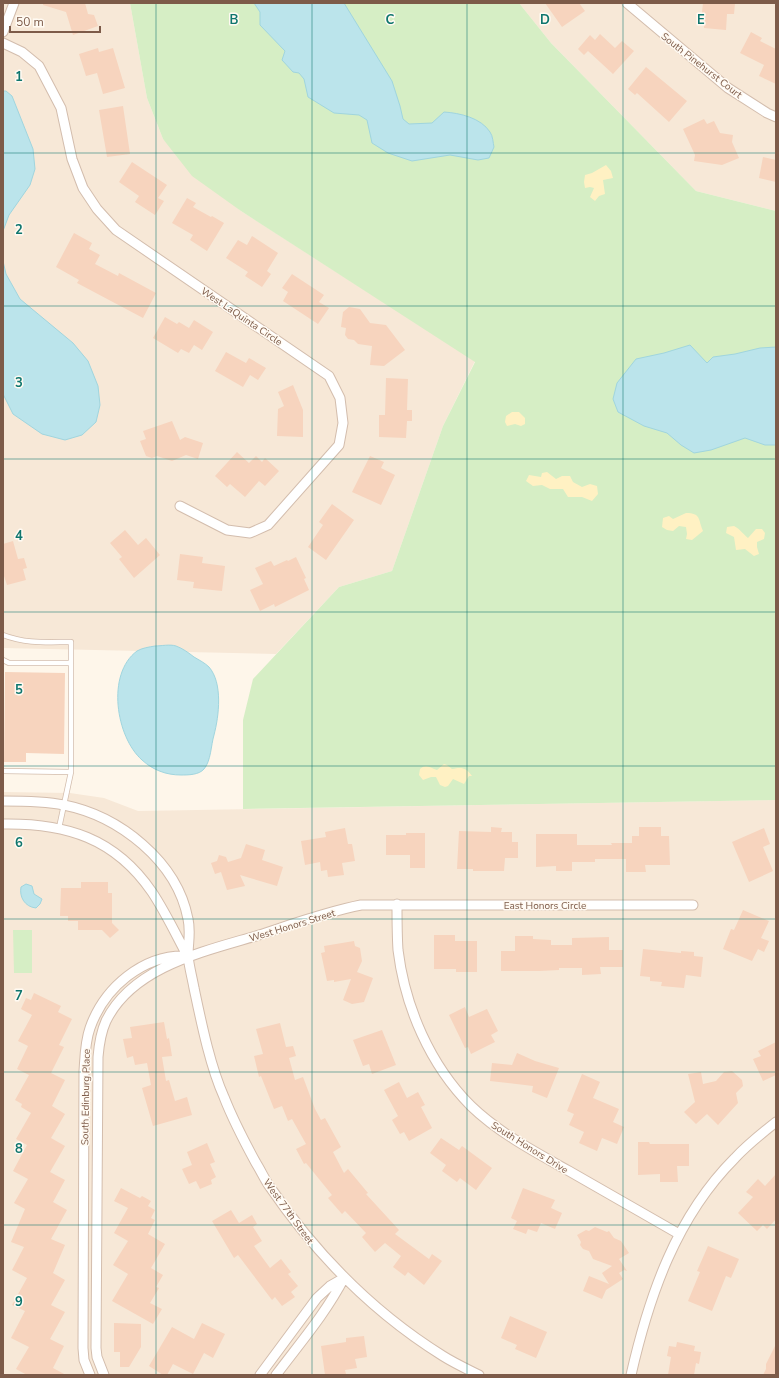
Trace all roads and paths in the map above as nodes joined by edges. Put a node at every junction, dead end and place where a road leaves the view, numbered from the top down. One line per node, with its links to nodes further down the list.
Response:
1 (14, 3): 3 (street)
2 (631, 5): 5 (street, South Pinehurst Court)
3 (3, 32)
4 (3, 43): 6 (street, West LaQuinta Circle)
5 (776, 117)
6 (180, 506)
7 (3, 635): 9 (lane)
8 (3, 660): 9 (lane)
9 (71, 663): 11 (lane)
10 (3, 771): 11 (lane)
11 (71, 772): 13 (lane)
12 (3, 801): 13 (street, West 77th Street)
13 (64, 805): 15 (lane); 18 (street, West 77th Street)
14 (3, 824): 15 (street, West 77th Street)
15 (59, 828): 18 (street, West 77th Street)
16 (397, 904): 17 (street, East Honors Circle); 18 (street, West Honors Street); 20 (street, South Honors Drive)
17 (693, 905)
18 (188, 957): 21 (street, West 77th Street); 22 (street, South Edinburg Place); 23 (street, South Edinburg Place)
19 (776, 1122): 20 (street)
20 (679, 1234): 27 (street)
21 (344, 1278): 24 (street); 25 (street); 26 (street, West 77th Street)
22 (90, 1375)
23 (104, 1375)
24 (260, 1375)
25 (276, 1375)
26 (479, 1375)
27 (631, 1375)

